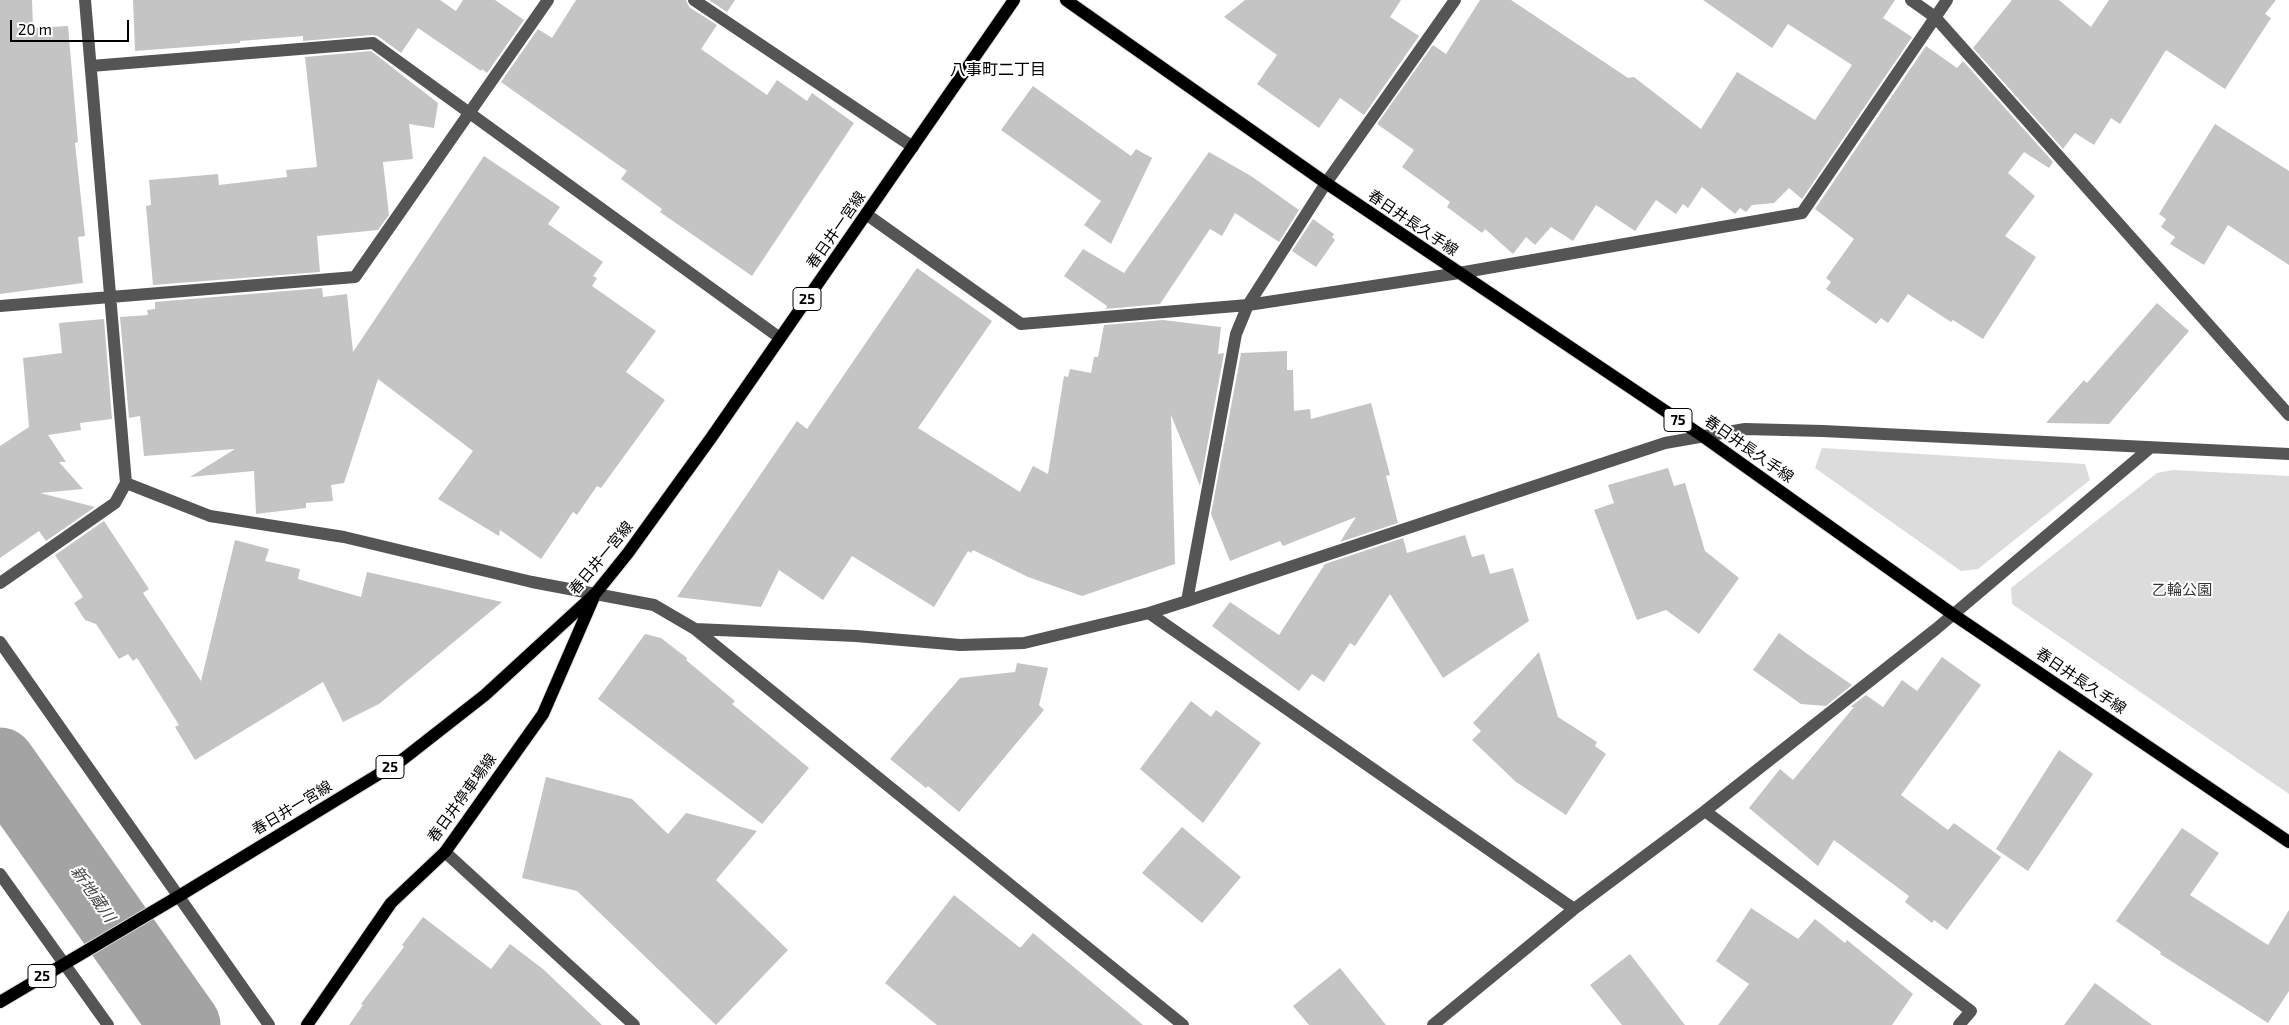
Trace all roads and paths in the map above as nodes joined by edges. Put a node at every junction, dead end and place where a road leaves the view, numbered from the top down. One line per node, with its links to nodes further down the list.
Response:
1 (85, 0): 10 (street)
2 (548, 0): 11 (street)
3 (694, 0): 12 (street)
4 (1014, 0): 12 (main road, 春日井一宮線 / 25)
5 (1066, 0): 13 (main road, 春日井長久手線 / 75)
6 (1455, 0): 13 (street)
7 (1911, 0): 9 (street)
8 (1947, 0): 9 (street)
9 (1936, 17): 15 (street); 20 (street)
10 (91, 66): 11 (street); 16 (street)
11 (469, 113): 16 (street); 19 (street)
12 (913, 147): 14 (main road, 春日井一宮線 / 25)
13 (1326, 183): 15 (main road, 春日井長久手線 / 75); 17 (street)
14 (866, 214): 17 (street); 19 (main road, 春日井一宮線 / 25)
15 (1459, 273): 17 (street); 21 (main road, 春日井長久手線 / 75)
16 (112, 297): 18 (street); 24 (street)
17 (1248, 305): 27 (street)
18 (0, 306)
19 (780, 338): 26 (main road, 春日井一宮線 / 25)
20 (2289, 415)
21 (1704, 436): 22 (street); 27 (street); 29 (main road, 春日井長久手線 / 75)
22 (2150, 448): 23 (street); 29 (street)
23 (2289, 454)
24 (126, 484): 25 (street); 26 (street)
25 (0, 583)
26 (595, 594): 30 (street); 34 (main road, 春日井停車場線); 36 (main road, 春日井一宮線 / 25)
27 (1187, 601): 28 (street)
28 (1149, 613): 30 (street); 37 (street)
29 (1954, 615): 32 (street); 33 (main road, 春日井長久手線 / 75)
30 (695, 629): 44 (street)
31 (0, 642): 36 (street)
32 (1705, 811): 37 (street); 46 (street)
33 (2289, 842)
34 (445, 852): 42 (main road, 春日井停車場線); 43 (street)
35 (0, 874): 38 (street)
36 (179, 896): 38 (main road, 春日井一宮線 / 25); 41 (street)
37 (1574, 909): 45 (street)
38 (64, 963): 39 (main road, 春日井一宮線 / 25); 40 (street)
39 (0, 1002)
40 (108, 1025)
41 (269, 1025)
42 (307, 1025)
43 (634, 1025)
44 (1183, 1025)
45 (1433, 1025)
46 (1959, 1025)

